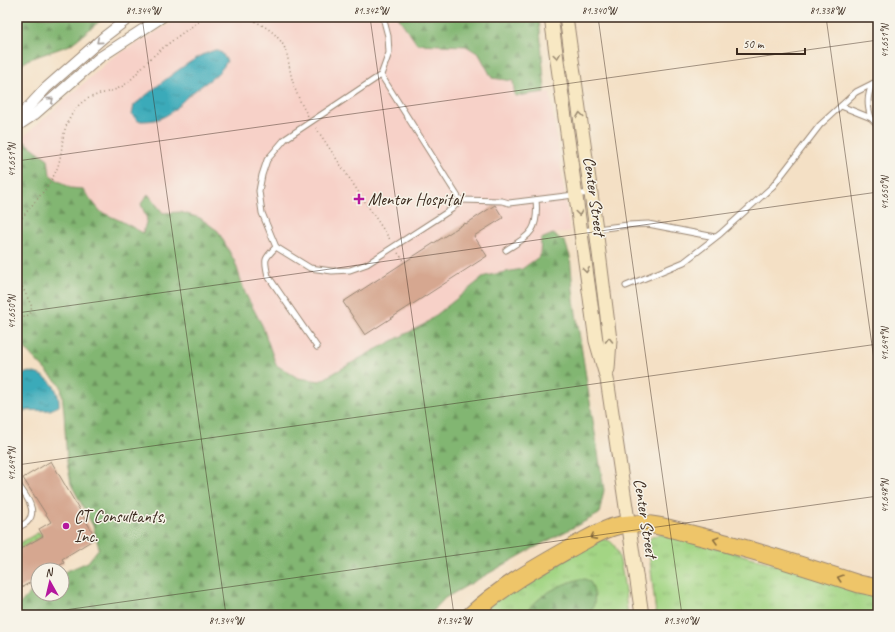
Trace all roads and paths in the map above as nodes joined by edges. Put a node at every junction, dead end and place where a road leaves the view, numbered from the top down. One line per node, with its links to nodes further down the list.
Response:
1 (130, 17): 14 (street, one-way to 14)
2 (162, 17): 14 (street, one-way to 2)
3 (206, 17): 20 (path)
4 (248, 17): 13 (path)
5 (383, 17): 8 (lane)
6 (551, 17): 17 (main road, Center Street, one-way to 17)
7 (566, 17): 16 (main road, Center Street, one-way to 7)
8 (381, 75): 13 (lane); 18 (lane)
9 (878, 81): 10 (lane)
10 (872, 84): 11 (lane); 12 (lane)
11 (841, 106): 12 (lane); 23 (lane)
12 (872, 118): 15 (lane)
13 (311, 121): 24 (lane); 25 (path)
14 (18, 124)
15 (878, 125)
16 (591, 193): 17 (lane); 21 (main road, Center Street)
17 (576, 195): 19 (lane); 22 (main road, Center Street, one-way to 22)
18 (460, 200): 19 (lane); 25 (lane)
19 (536, 200): 26 (lane)
20 (17, 224)
21 (596, 229): 22 (lane); 23 (lane); 32 (main road, Center Street, one-way to 21)
22 (581, 231): 32 (main road, Center Street, one-way to 32)
23 (715, 237): 29 (lane)
24 (276, 247): 25 (lane); 31 (lane)
25 (394, 247): 27 (path)
26 (506, 250)
27 (405, 262)
28 (17, 276): 30 (path)
29 (626, 286)
30 (17, 318)
31 (317, 347)
32 (608, 379): 34 (main road, Center Street)
33 (17, 483): 35 (lane)
34 (629, 524): 36 (highway, one-way to 34); 37 (highway, one-way to 37); 38 (main road, Center Street)
35 (17, 528)
36 (878, 588)
37 (471, 615)
38 (642, 615)

